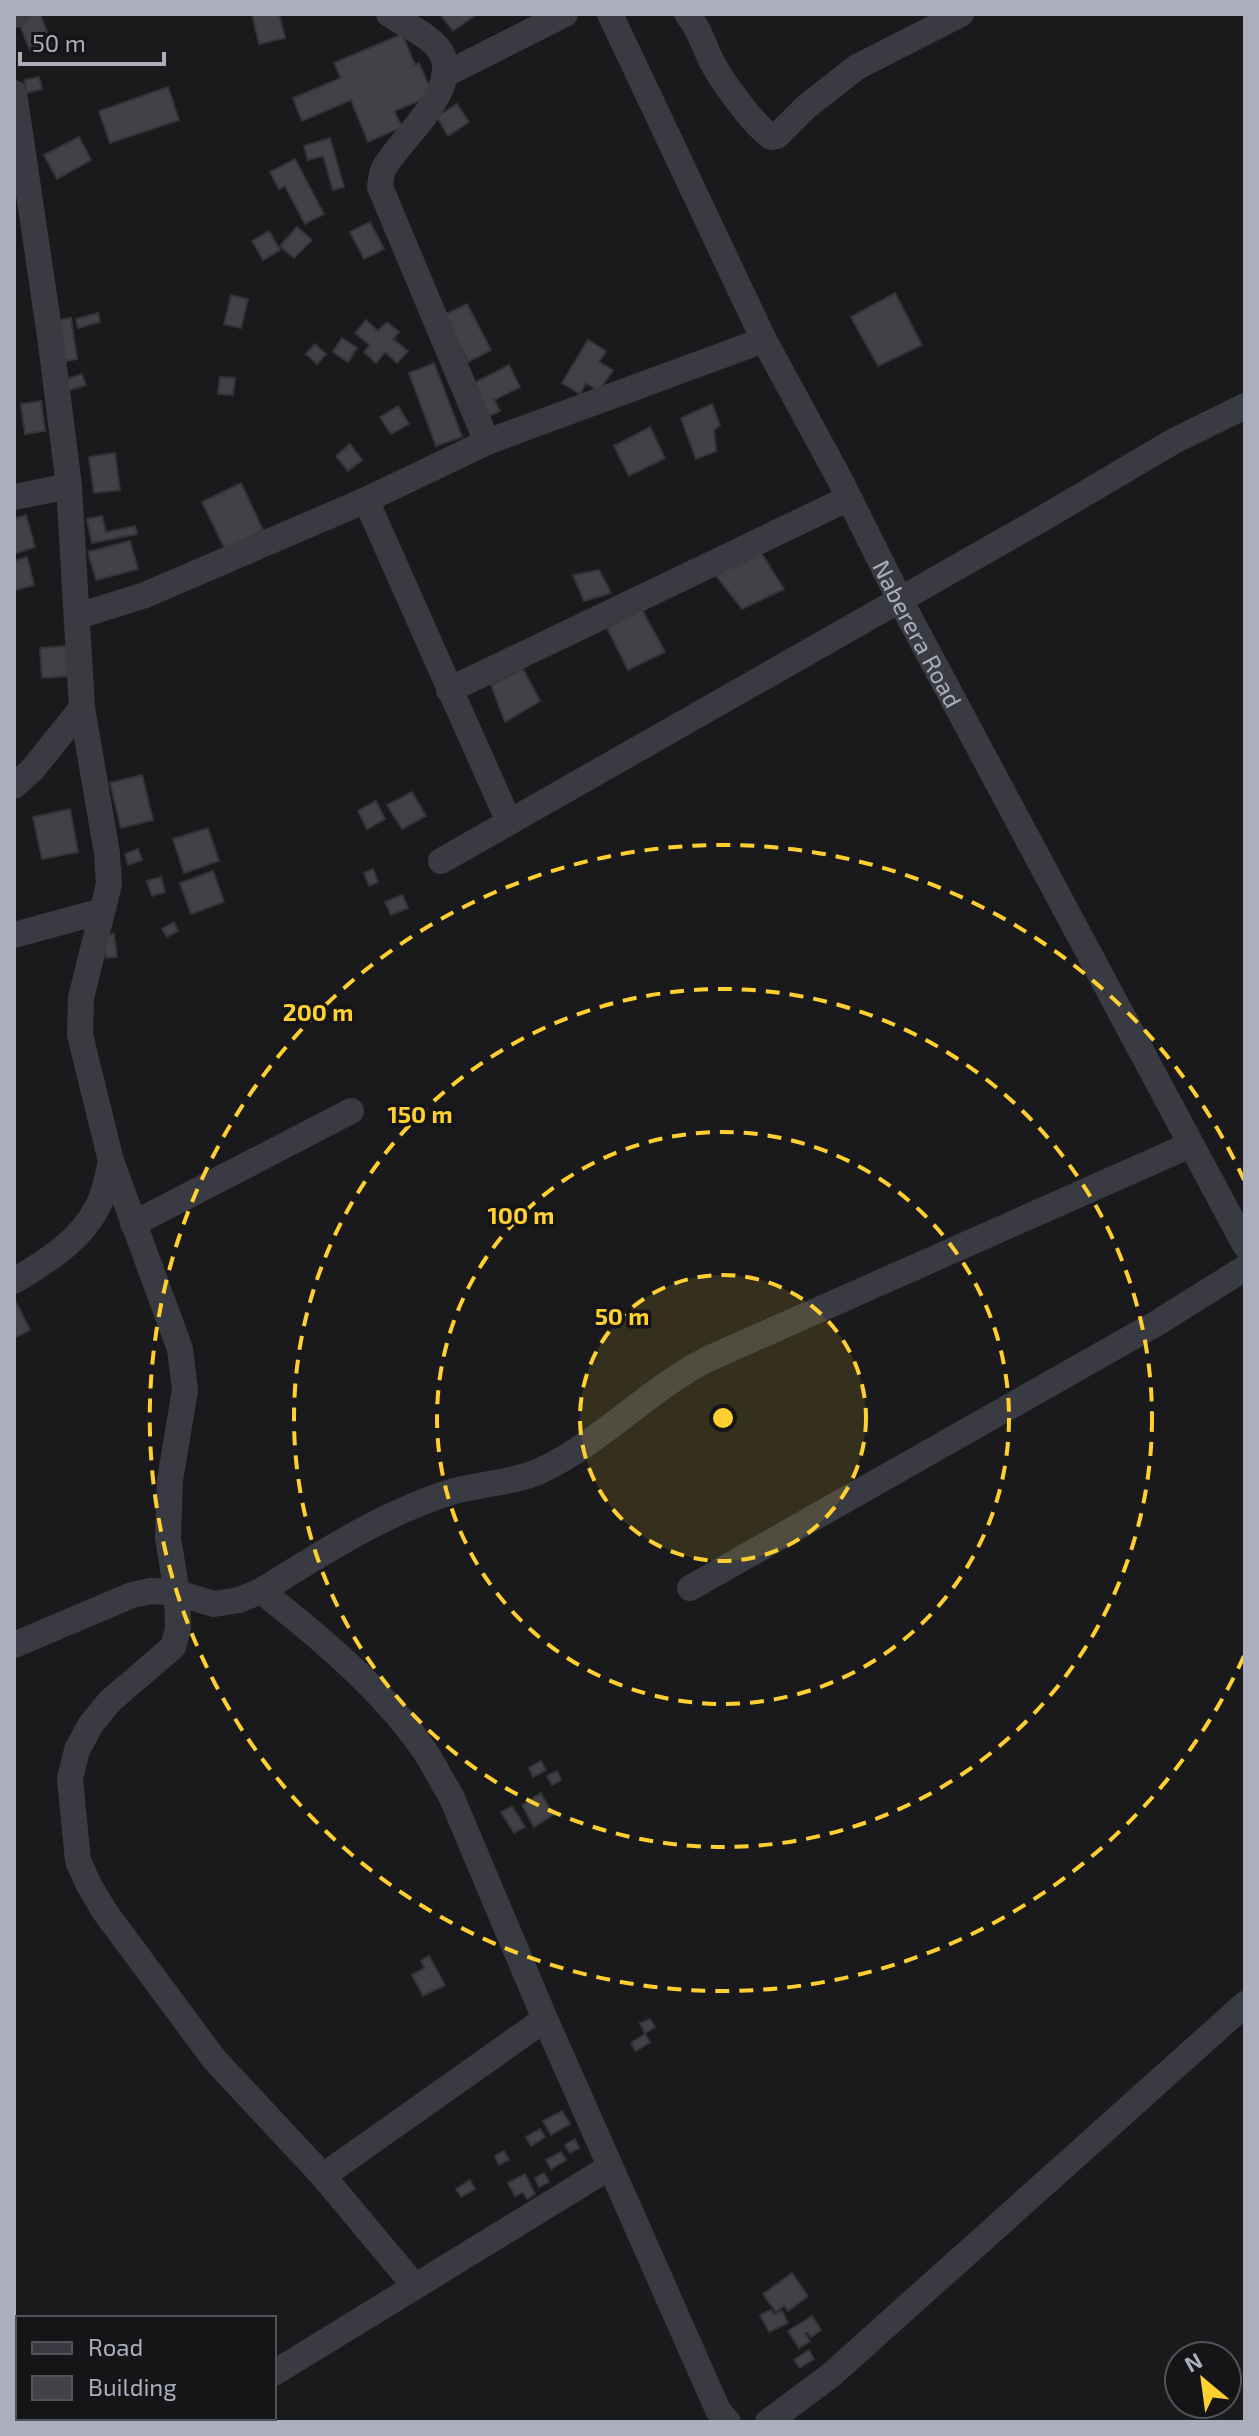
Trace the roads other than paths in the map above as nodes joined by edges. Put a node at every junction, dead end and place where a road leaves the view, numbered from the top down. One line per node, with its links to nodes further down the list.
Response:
1 (389, 14): 6 (street)
2 (565, 14): 6 (street)
3 (610, 14): 9 (street, Naberera Road)
4 (687, 14): 5 (street)
5 (961, 14)
6 (444, 75): 11 (street)
7 (14, 93): 8 (street)
8 (19, 163): 12 (street)
9 (764, 340): 11 (street); 14 (street, Naberera Road)
10 (1245, 406): 16 (street)
11 (487, 442): 15 (street)
12 (69, 486): 13 (street); 17 (street)
13 (14, 497)
14 (849, 498): 16 (street, Naberera Road); 18 (street)
15 (366, 500): 17 (street); 18 (street)
16 (900, 600): 21 (street); 26 (street, Naberera Road)
17 (78, 616): 19 (street)
18 (449, 690): 21 (street)
19 (82, 708): 20 (street); 23 (street)
20 (14, 786)
21 (509, 822): 22 (street)
22 (441, 861)
23 (102, 911): 24 (street); 27 (street)
24 (14, 935)
25 (351, 1111): 28 (street)
26 (1190, 1145): 29 (street, Naberera Road); 33 (street)
27 (111, 1161): 28 (street); 31 (street)
28 (133, 1224): 34 (street)
29 (1245, 1245)
30 (1245, 1268): 32 (street)
31 (14, 1281)
32 (690, 1588)
33 (261, 1591): 34 (street); 37 (street)
34 (177, 1593): 35 (street); 39 (street)
35 (14, 1645)
36 (1245, 2004): 43 (street)
37 (545, 2019): 38 (street); 39 (street)
38 (610, 2167): 40 (street); 42 (street)
39 (323, 2176): 40 (street)
40 (414, 2285): 41 (street)
41 (276, 2372)
42 (728, 2422)
43 (768, 2422)

